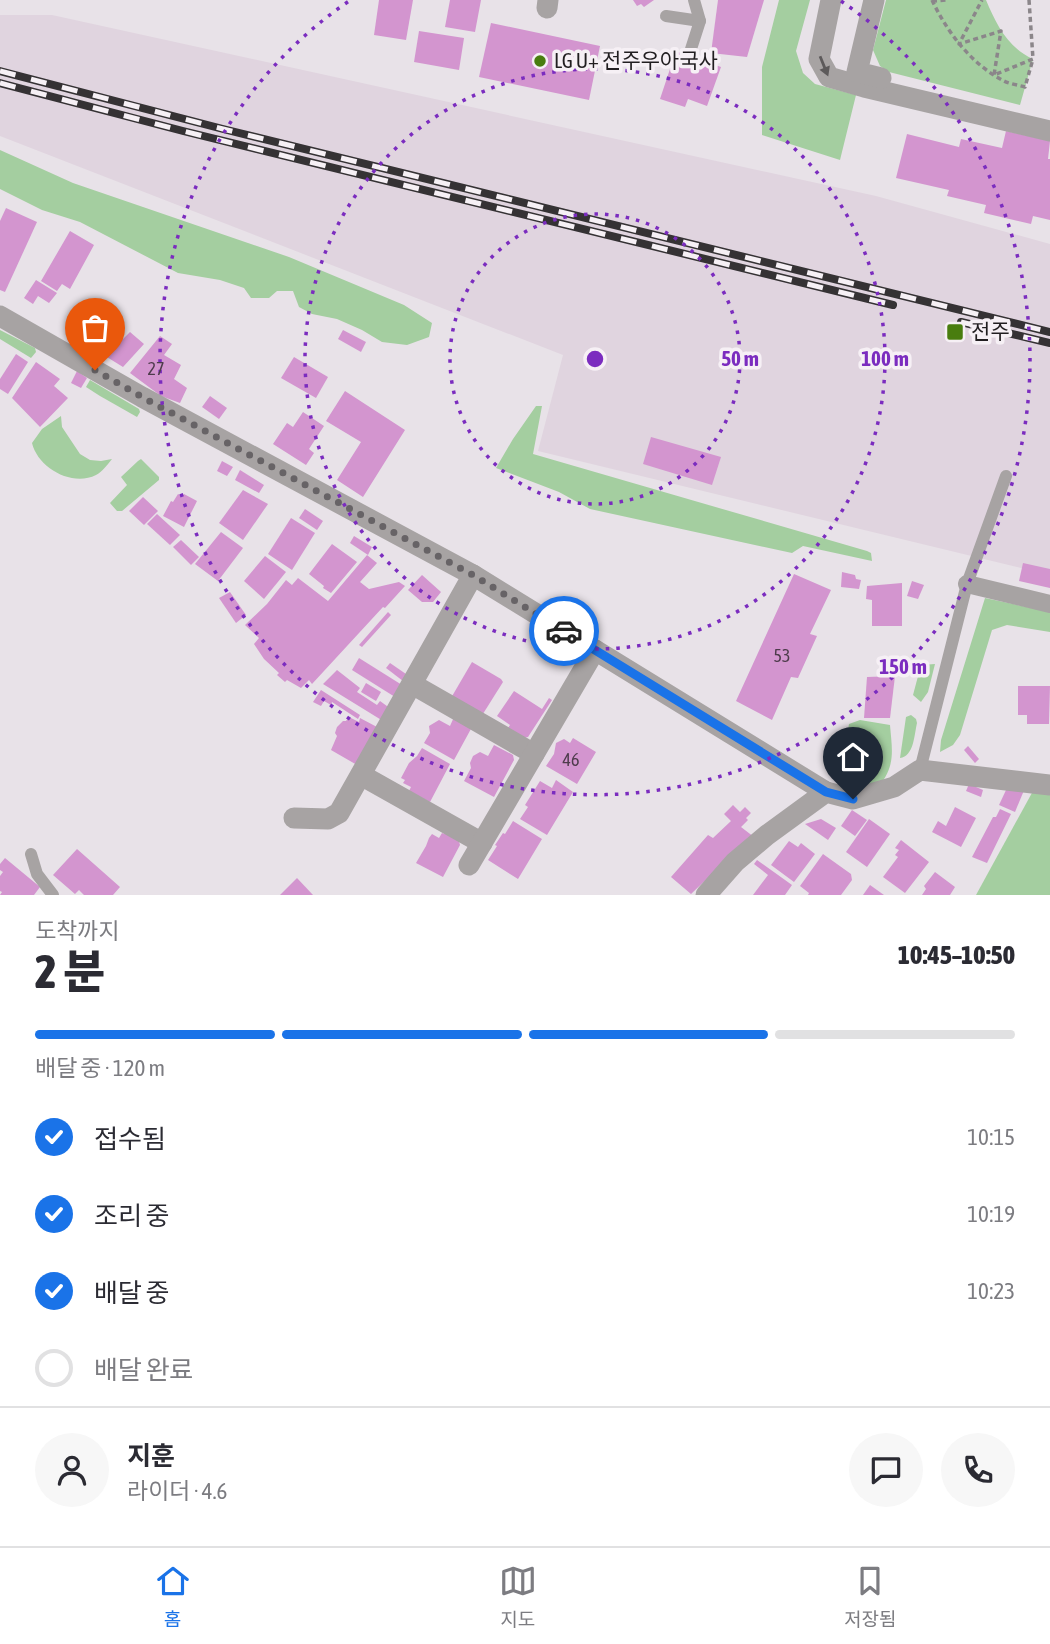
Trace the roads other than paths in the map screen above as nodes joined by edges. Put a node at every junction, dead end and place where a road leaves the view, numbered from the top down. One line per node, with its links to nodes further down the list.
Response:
1 (694, 0): 5 (lane)
2 (831, 0): 8 (street, one-way to 8)
3 (874, 0): 7 (street)
4 (666, 16): 5 (lane)
5 (700, 20): 6 (lane)
6 (691, 49)
7 (1050, 117)
8 (1050, 131)
9 (0, 316): 11 (street)
10 (1006, 476): 12 (lane)
11 (473, 575): 14 (street); 15 (street)
12 (967, 584): 13 (street); 17 (lane)
13 (1050, 604)
14 (595, 650): 16 (street); 20 (street)
15 (412, 684): 16 (street); 18 (street)
16 (534, 754): 22 (street)
17 (920, 770): 19 (street); 20 (street)
18 (361, 775): 21 (street); 22 (street)
19 (1050, 785)
20 (826, 792): 26 (street)
21 (294, 818)
22 (482, 843): 24 (street)
23 (31, 853): 25 (lane)
24 (468, 865)
25 (53, 895)
26 (706, 895)

